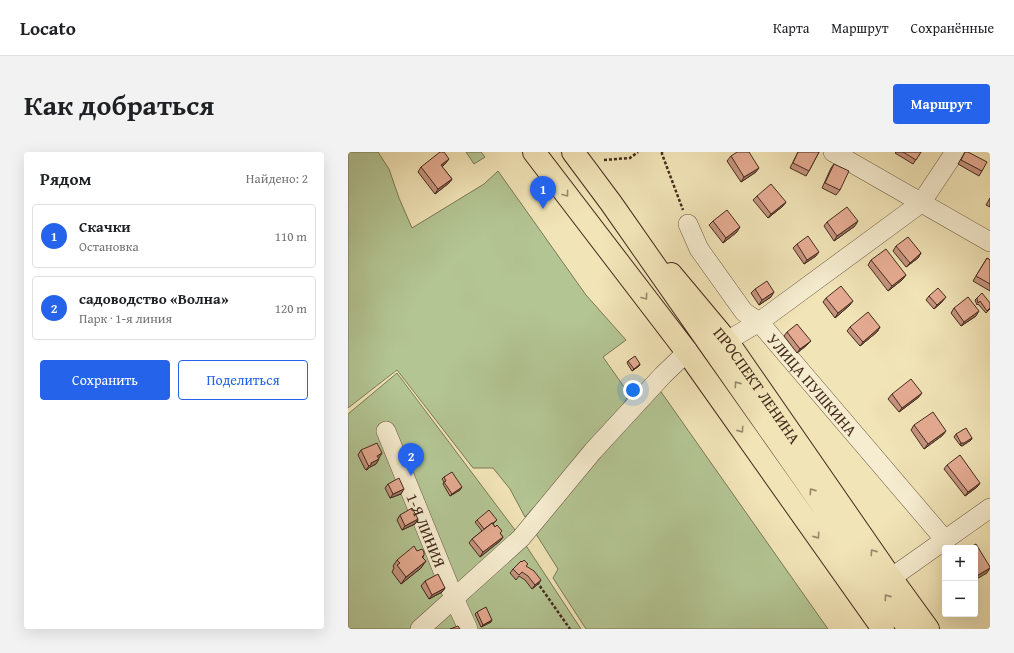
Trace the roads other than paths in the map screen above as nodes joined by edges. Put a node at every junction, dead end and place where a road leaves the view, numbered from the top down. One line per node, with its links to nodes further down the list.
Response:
1 (534, 152): 11 (main road, one-way to 11)
2 (573, 152): 5 (main road, ПРОСПЕКТ ЛЕНИНА)
3 (833, 152): 6 (street)
4 (955, 152): 6 (street)
5 (611, 203): 10 (main road, ПРОСПЕКТ ЛЕНИНА); 20 (main road, one-way to 5)
6 (921, 203): 8 (street); 9 (street)
7 (688, 224): 9 (street, УЛИЦА ПУШКИНА)
8 (990, 242)
9 (759, 322): 10 (street); 14 (street, УЛИЦА ПУШКИНА)
10 (727, 341): 15 (main road, ПРОСПЕКТ ЛЕНИНА, one-way to 10)
11 (687, 352): 16 (street); 19 (main road, one-way to 19)
12 (386, 431): 16 (street, 1-Я ЛИНИЯ)
13 (990, 508): 14 (street)
14 (944, 540): 15 (street)
15 (891, 578): 21 (main road, ПРОСПЕКТ ЛЕНИНА)
16 (454, 598): 17 (street); 18 (street, 1-Я ЛИНИЯ)
17 (420, 629)
18 (468, 629)
19 (883, 629)
20 (909, 629)
21 (928, 629)

